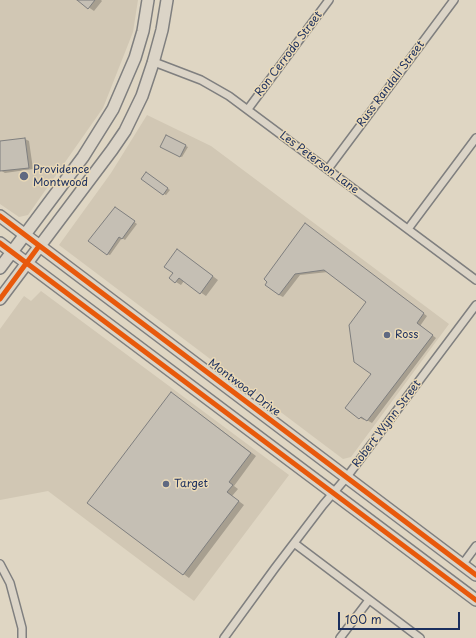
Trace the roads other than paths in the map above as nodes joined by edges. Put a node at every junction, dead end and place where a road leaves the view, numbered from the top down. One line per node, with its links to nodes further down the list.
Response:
1 (148, 0): 5 (main road)
2 (167, 0): 6 (main road)
3 (330, 0): 7 (street, Ron Cerrodo Street)
4 (454, 0): 9 (street, Russ Randall Street)
5 (136, 56): 6 (main road); 12 (main road)
6 (154, 62): 7 (street, Les Peterson Lane); 14 (main road)
7 (248, 109): 9 (street, Les Peterson Lane)
8 (476, 138): 11 (street)
9 (328, 169): 11 (street, Les Peterson Lane)
10 (0, 216): 12 (main road, Montwood Drive)
11 (408, 229): 18 (street, Les Peterson Lane)
12 (25, 235): 14 (main road, Montwood Drive); 15 (main road)
13 (0, 243): 15 (main road)
14 (39, 246): 16 (main road); 21 (main road, Montwood Drive)
15 (12, 252): 16 (main road); 17 (main road)
16 (27, 263): 19 (main road); 22 (main road)
17 (0, 268)
18 (476, 280)
19 (0, 299)
20 (476, 305): 23 (street, Robert Wynn Street)
21 (180, 353): 22 (main road); 23 (main road, Montwood Drive)
22 (168, 369): 24 (main road)
23 (346, 478): 24 (street, Robert Wynn Street); 28 (main road, Montwood Drive)
24 (333, 493): 25 (street, Robert Wynn Street); 31 (main road)
25 (294, 543): 30 (street); 33 (street, Robert Wynn Street)
26 (476, 546): 28 (street)
27 (0, 564): 32 (street)
28 (462, 565): 29 (main road, Montwood Drive)
29 (476, 576)
30 (369, 600): 34 (street); 35 (street)
31 (476, 600)
32 (22, 638)
33 (224, 638)
34 (340, 638)
35 (420, 638)

